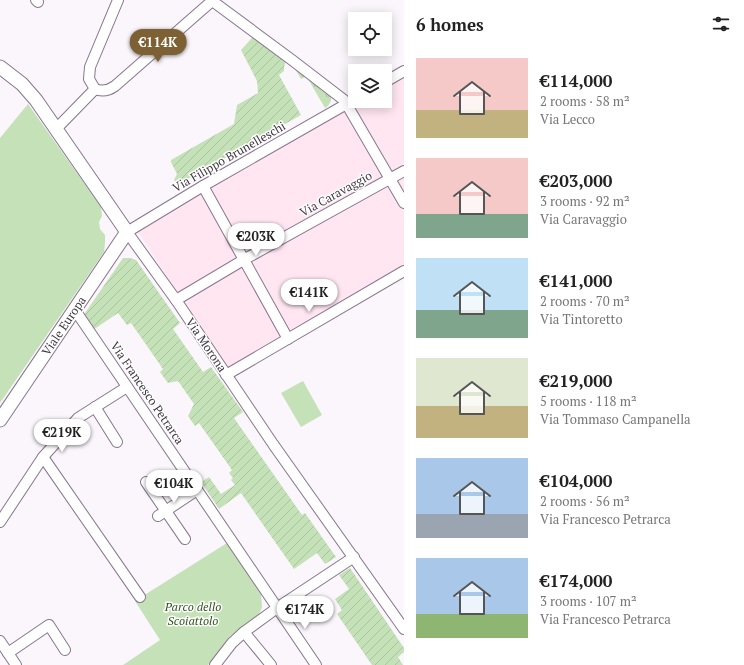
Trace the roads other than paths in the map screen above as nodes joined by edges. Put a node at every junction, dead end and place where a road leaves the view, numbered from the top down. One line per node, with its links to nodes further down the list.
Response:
1 (118, 0): 6 (street)
2 (212, 0): 6 (street); 7 (street)
3 (0, 67): 8 (main road, Via Morona)
4 (404, 71): 5 (street)
5 (392, 78)
6 (95, 89): 8 (street)
7 (347, 103): 10 (street); 11 (street, Via Filippo Brunelleschi)
8 (56, 129): 13 (main road, Via Morona)
9 (404, 171): 10 (street, Via Caravaggio)
10 (390, 179): 12 (street); 14 (street, Via Caravaggio)
11 (203, 186): 13 (street, Via Filippo Brunelleschi); 14 (street)
12 (404, 203)
13 (127, 232): 16 (street, Via Morona); 17 (main road, Viale Europa)
14 (245, 260): 16 (street, Via Caravaggio); 18 (street)
15 (404, 271): 18 (street)
16 (176, 300): 19 (street, Via Morona)
17 (75, 310): 20 (street, Via Francesco Petrarca); 22 (main road, Viale Europa)
18 (288, 339): 19 (street)
19 (226, 375): 30 (street, Via Morona)
20 (126, 387): 21 (street); 26 (street, Via Francesco Petrarca)
21 (94, 407): 23 (street); 24 (street)
22 (0, 420)
23 (117, 442)
24 (43, 457): 28 (street); 31 (street)
25 (146, 482): 27 (street)
26 (197, 490): 27 (street); 32 (street, Via Francesco Petrarca)
27 (162, 513): 29 (street)
28 (0, 522)
29 (184, 539)
30 (354, 557): 32 (street); 33 (street, Via Morona)
31 (140, 597)
32 (277, 608): 34 (street); 41 (street, Via Francesco Petrarca)
33 (404, 629)
34 (244, 632): 39 (street); 40 (street)
35 (0, 641): 37 (street)
36 (65, 650): 37 (street)
37 (8, 653): 38 (street)
38 (16, 665)
39 (215, 665)
40 (271, 665)
41 (316, 665)

